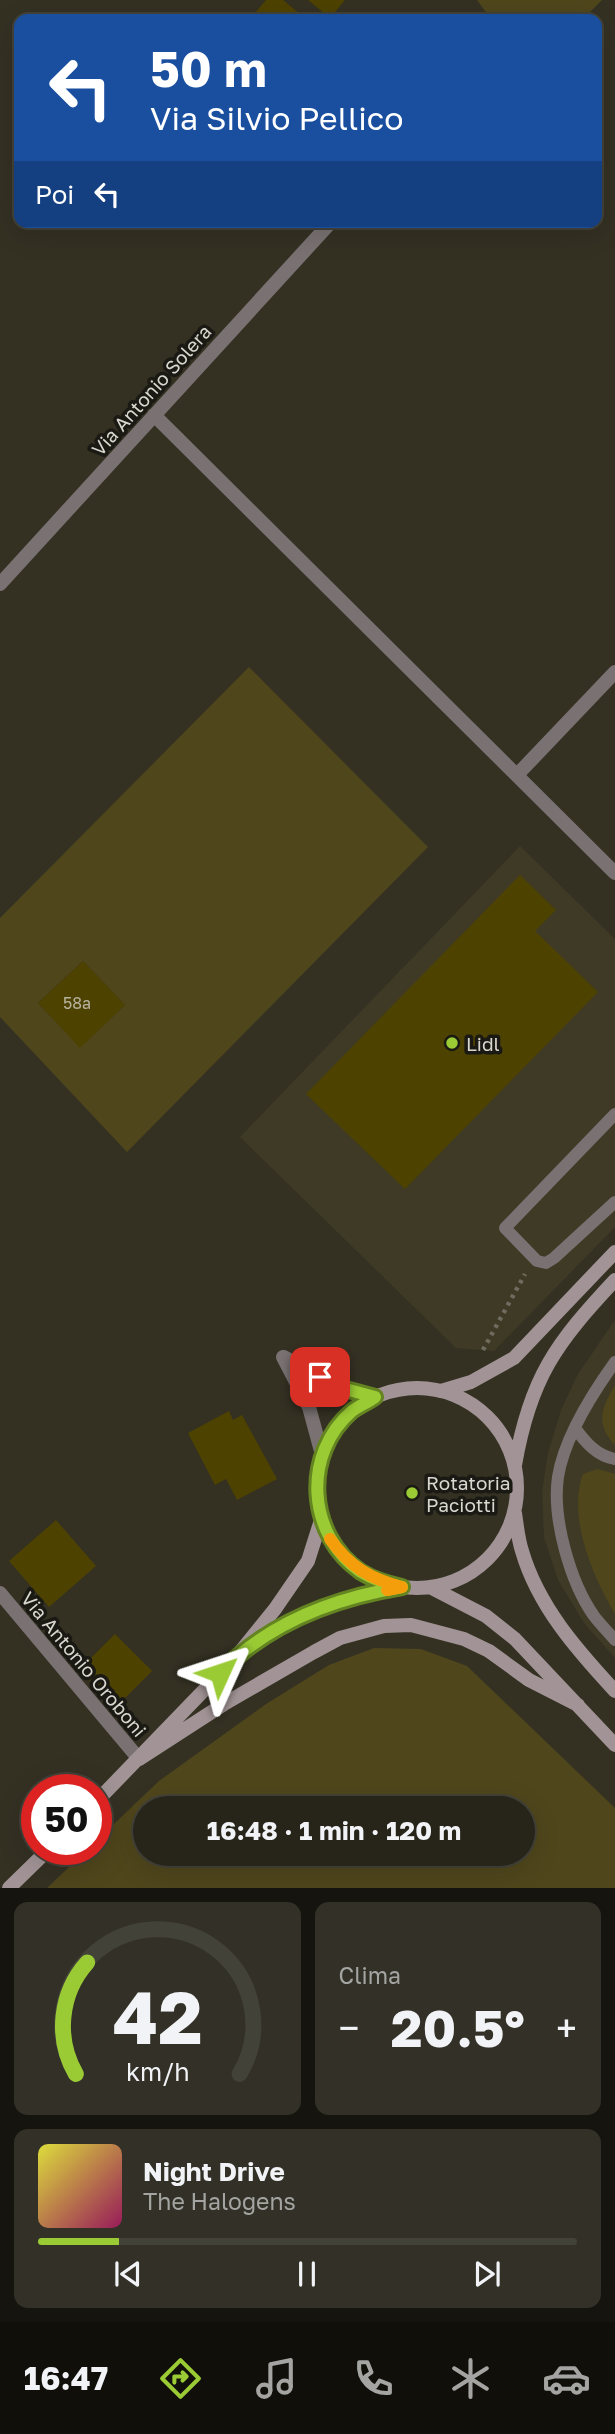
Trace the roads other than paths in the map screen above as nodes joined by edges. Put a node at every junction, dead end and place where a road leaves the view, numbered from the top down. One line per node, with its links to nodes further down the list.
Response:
1 (325, 228): 2 (street, Via Antonio Solera)
2 (154, 415): 3 (street, Via Antonio Solera); 5 (street)
3 (0, 584)
4 (615, 672): 5 (street)
5 (517, 775): 6 (street)
6 (615, 873)
7 (615, 1114): 8 (lane)
8 (615, 1202)
9 (615, 1252): 12 (main road)
10 (615, 1280): 17 (main road)
11 (615, 1362): 14 (lane)
12 (441, 1391): 13 (main road); 17 (main road)
13 (375, 1397): 15 (main road); 15 (street)
14 (575, 1428): 16 (lane); 23 (lane)
15 (322, 1455): 19 (main road)
16 (615, 1459)
17 (515, 1466): 18 (main road)
18 (514, 1512): 21 (main road); 25 (main road)
19 (321, 1520): 20 (main road); 24 (main road)
20 (402, 1587): 21 (main road); 24 (main road)
21 (430, 1587): 26 (main road)
22 (0, 1593): 28 (street, Via Antonio Oroboni)
23 (615, 1640)
24 (237, 1656): 28 (main road)
25 (615, 1691)
26 (578, 1705): 27 (main road); 28 (main road)
27 (615, 1745)
28 (139, 1759): 29 (main road)
29 (112, 1786)
30 (33, 1865): 31 (main road)
31 (9, 1888)

